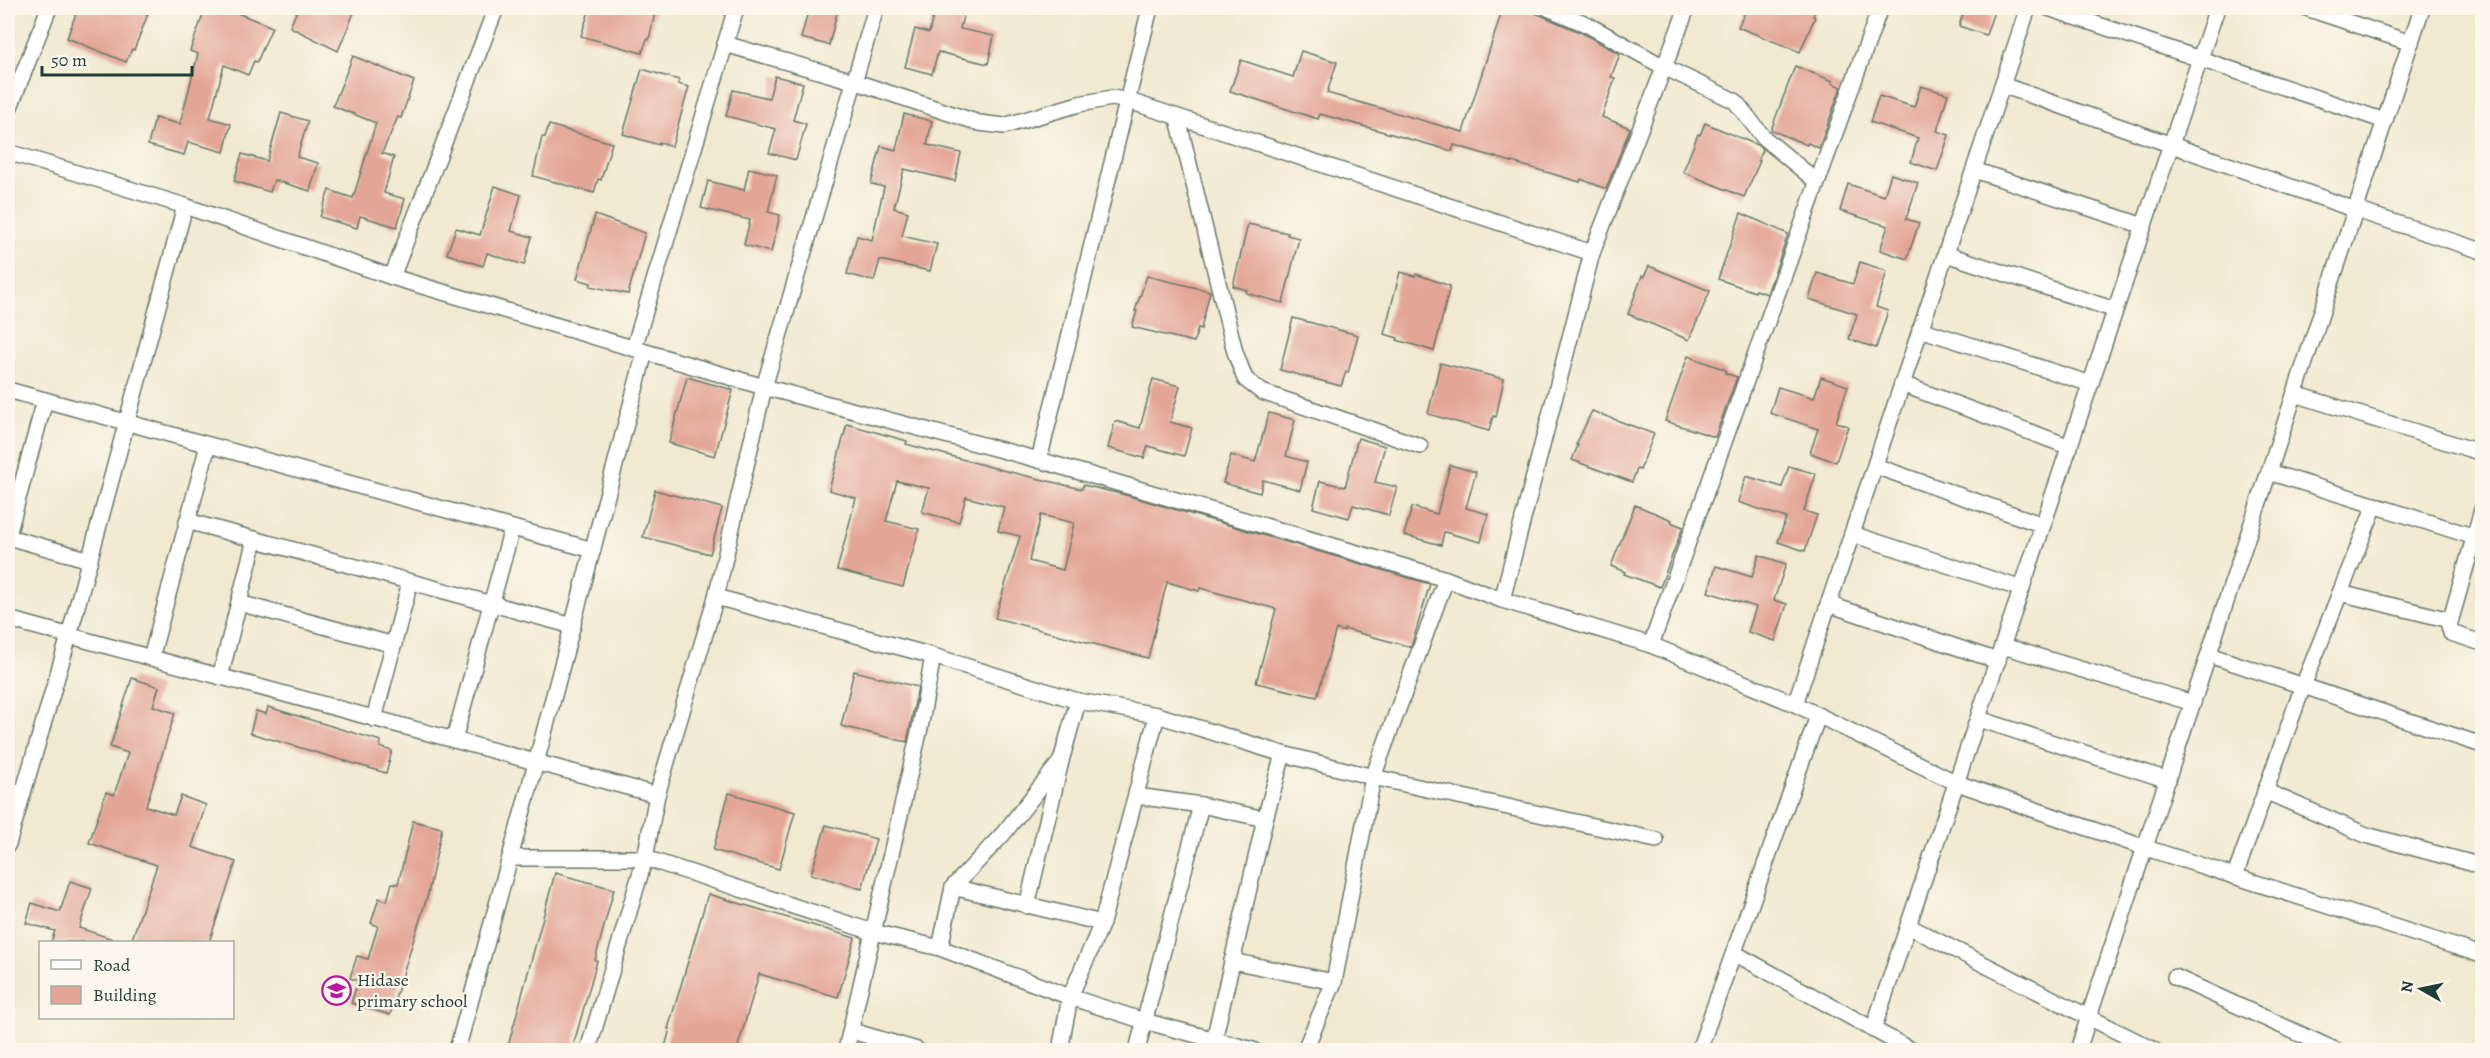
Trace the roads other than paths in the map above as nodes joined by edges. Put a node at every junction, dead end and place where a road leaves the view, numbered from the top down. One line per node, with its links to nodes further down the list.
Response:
1 (49, 8): 21 (street)
2 (496, 8): 34 (street)
3 (736, 8): 15 (street)
4 (876, 8): 18 (street)
5 (1150, 8): 20 (street)
6 (1548, 8): 17 (street)
7 (1687, 8): 17 (street)
8 (1880, 8): 27 (street)
9 (2028, 8): 19 (street)
10 (2048, 8): 16 (street)
11 (2217, 8): 16 (street)
12 (2306, 8): 14 (street)
13 (2422, 8): 14 (street)
14 (2411, 43): 23 (street)
15 (725, 44): 18 (street); 37 (street)
16 (2200, 59): 23 (street); 24 (street)
17 (1664, 67): 27 (street); 32 (street)
18 (853, 81): 20 (street); 40 (street)
19 (2002, 85): 24 (street); 26 (street)
20 (1129, 101): 22 (street); 49 (street)
21 (8, 112)
22 (1178, 119): 32 (street); 46 (street)
23 (2385, 121): 29 (street)
24 (2170, 145): 29 (street); 30 (street)
25 (8, 152): 28 (street)
26 (1974, 170): 30 (street); 33 (street)
27 (1816, 182): 78 (street)
28 (185, 206): 34 (street); 44 (street)
29 (2356, 210): 31 (street); 42 (street)
30 (2144, 226): 35 (street)
31 (2482, 251)
32 (1592, 253): 68 (street)
33 (1946, 254): 35 (street); 36 (street)
34 (392, 277): 37 (street)
35 (2115, 310): 39 (street)
36 (1920, 329): 38 (street); 39 (street)
37 (639, 350): 40 (street); 61 (street)
38 (1902, 384): 47 (street); 50 (street)
39 (2091, 384): 47 (street)
40 (764, 387): 49 (street); 67 (street)
41 (8, 390): 43 (street)
42 (2295, 394): 48 (street); 51 (street)
43 (45, 400): 44 (street); 58 (street)
44 (126, 423): 45 (street); 62 (street)
45 (208, 445): 54 (street); 56 (street)
46 (1420, 446)
47 (2070, 447): 55 (street)
48 (2482, 453)
49 (1039, 460): 63 (street)
50 (1875, 466): 55 (street); 57 (street)
51 (2269, 471): 52 (street); 80 (street)
52 (2375, 505): 59 (street); 66 (street)
53 (2482, 510): 59 (street)
54 (188, 521): 60 (street); 82 (street)
55 (2043, 525): 65 (street)
56 (512, 528): 61 (street); 70 (street)
57 (1852, 534): 65 (street); 71 (street)
58 (8, 536): 62 (street)
59 (2475, 537): 73 (street)
60 (255, 539): 64 (street); 69 (street)
61 (593, 550): 74 (street)
62 (90, 560): 75 (street)
63 (1446, 579): 68 (street); 98 (street)
64 (410, 582): 70 (street); 77 (street)
65 (2022, 589): 79 (street)
66 (2340, 593): 73 (street); 85 (street)
67 (716, 597): 81 (street); 103 (street)
68 (1502, 600): 78 (street)
69 (239, 603): 77 (street); 84 (street)
70 (490, 604): 74 (street); 93 (street)
71 (1828, 604): 83 (street); 88 (street)
72 (8, 619): 75 (street)
73 (2450, 620): 76 (street)
74 (573, 626): 97 (street)
75 (69, 636): 82 (street); 102 (street)
76 (2482, 643)
77 (394, 645): 91 (street)
78 (1651, 645): 88 (street)
79 (2003, 646): 83 (street); 87 (street)
80 (2209, 655): 85 (street); 87 (street)
81 (933, 656): 86 (street); 118 (street)
82 (151, 658): 84 (street)
83 (1998, 661): 92 (street)
84 (220, 677): 91 (street)
85 (2303, 686): 94 (street); 101 (street)
86 (1078, 701): 89 (street); 96 (street)
87 (2193, 703): 99 (street)
88 (1795, 704): 90 (street)
89 (1157, 715): 95 (street); 104 (street)
90 (1818, 716): 100 (street); 120 (street)
91 (374, 718): 93 (street)
92 (1979, 719): 99 (street); 100 (street)
93 (453, 740): 97 (street)
94 (2482, 746)
95 (1283, 754): 98 (street); 106 (street)
96 (1061, 761): 114 (street); 115 (street)
97 (536, 763): 103 (street); 110 (street)
98 (1373, 777): 107 (street); 124 (street)
99 (2168, 780): 109 (street)
100 (1957, 783): 109 (street); 117 (street)
101 (2265, 791): 112 (street); 113 (street)
102 (15, 792): 108 (street)
103 (657, 795): 111 (street)
104 (1136, 796): 105 (street); 116 (street)
105 (1201, 806): 106 (street); 127 (street)
106 (1265, 819): 122 (street)
107 (1656, 840)
108 (8, 844)
109 (2146, 848): 113 (street); 126 (street)
110 (510, 858): 111 (street); 132 (street)
111 (645, 858): 118 (street); 133 (street)
112 (2482, 866)
113 (2235, 876): 121 (street)
114 (953, 887): 115 (street); 119 (street)
115 (1027, 906): 116 (street)
116 (1102, 923): 125 (street)
117 (1908, 926): 126 (street); 128 (street)
118 (873, 932): 119 (street); 129 (street)
119 (940, 948): 125 (street)
120 (1734, 953): 128 (street); 131 (street)
121 (2482, 956)
122 (1232, 961): 124 (street); 130 (street)
123 (2175, 977): 143 (street)
124 (1334, 982): 139 (street)
125 (1070, 997): 127 (street); 136 (street)
126 (2090, 1017): 141 (street); 142 (street)
127 (1144, 1021): 130 (street); 137 (street)
128 (1873, 1030): 140 (street)
129 (852, 1031): 134 (street); 135 (street)
130 (1214, 1040): 138 (street)
131 (1705, 1048)
132 (457, 1050)
133 (588, 1050)
134 (846, 1050)
135 (917, 1050)
136 (1060, 1050)
137 (1137, 1050)
138 (1253, 1050)
139 (1302, 1050)
140 (1911, 1050)
141 (2078, 1050)
142 (2154, 1050)
143 (2335, 1050)

